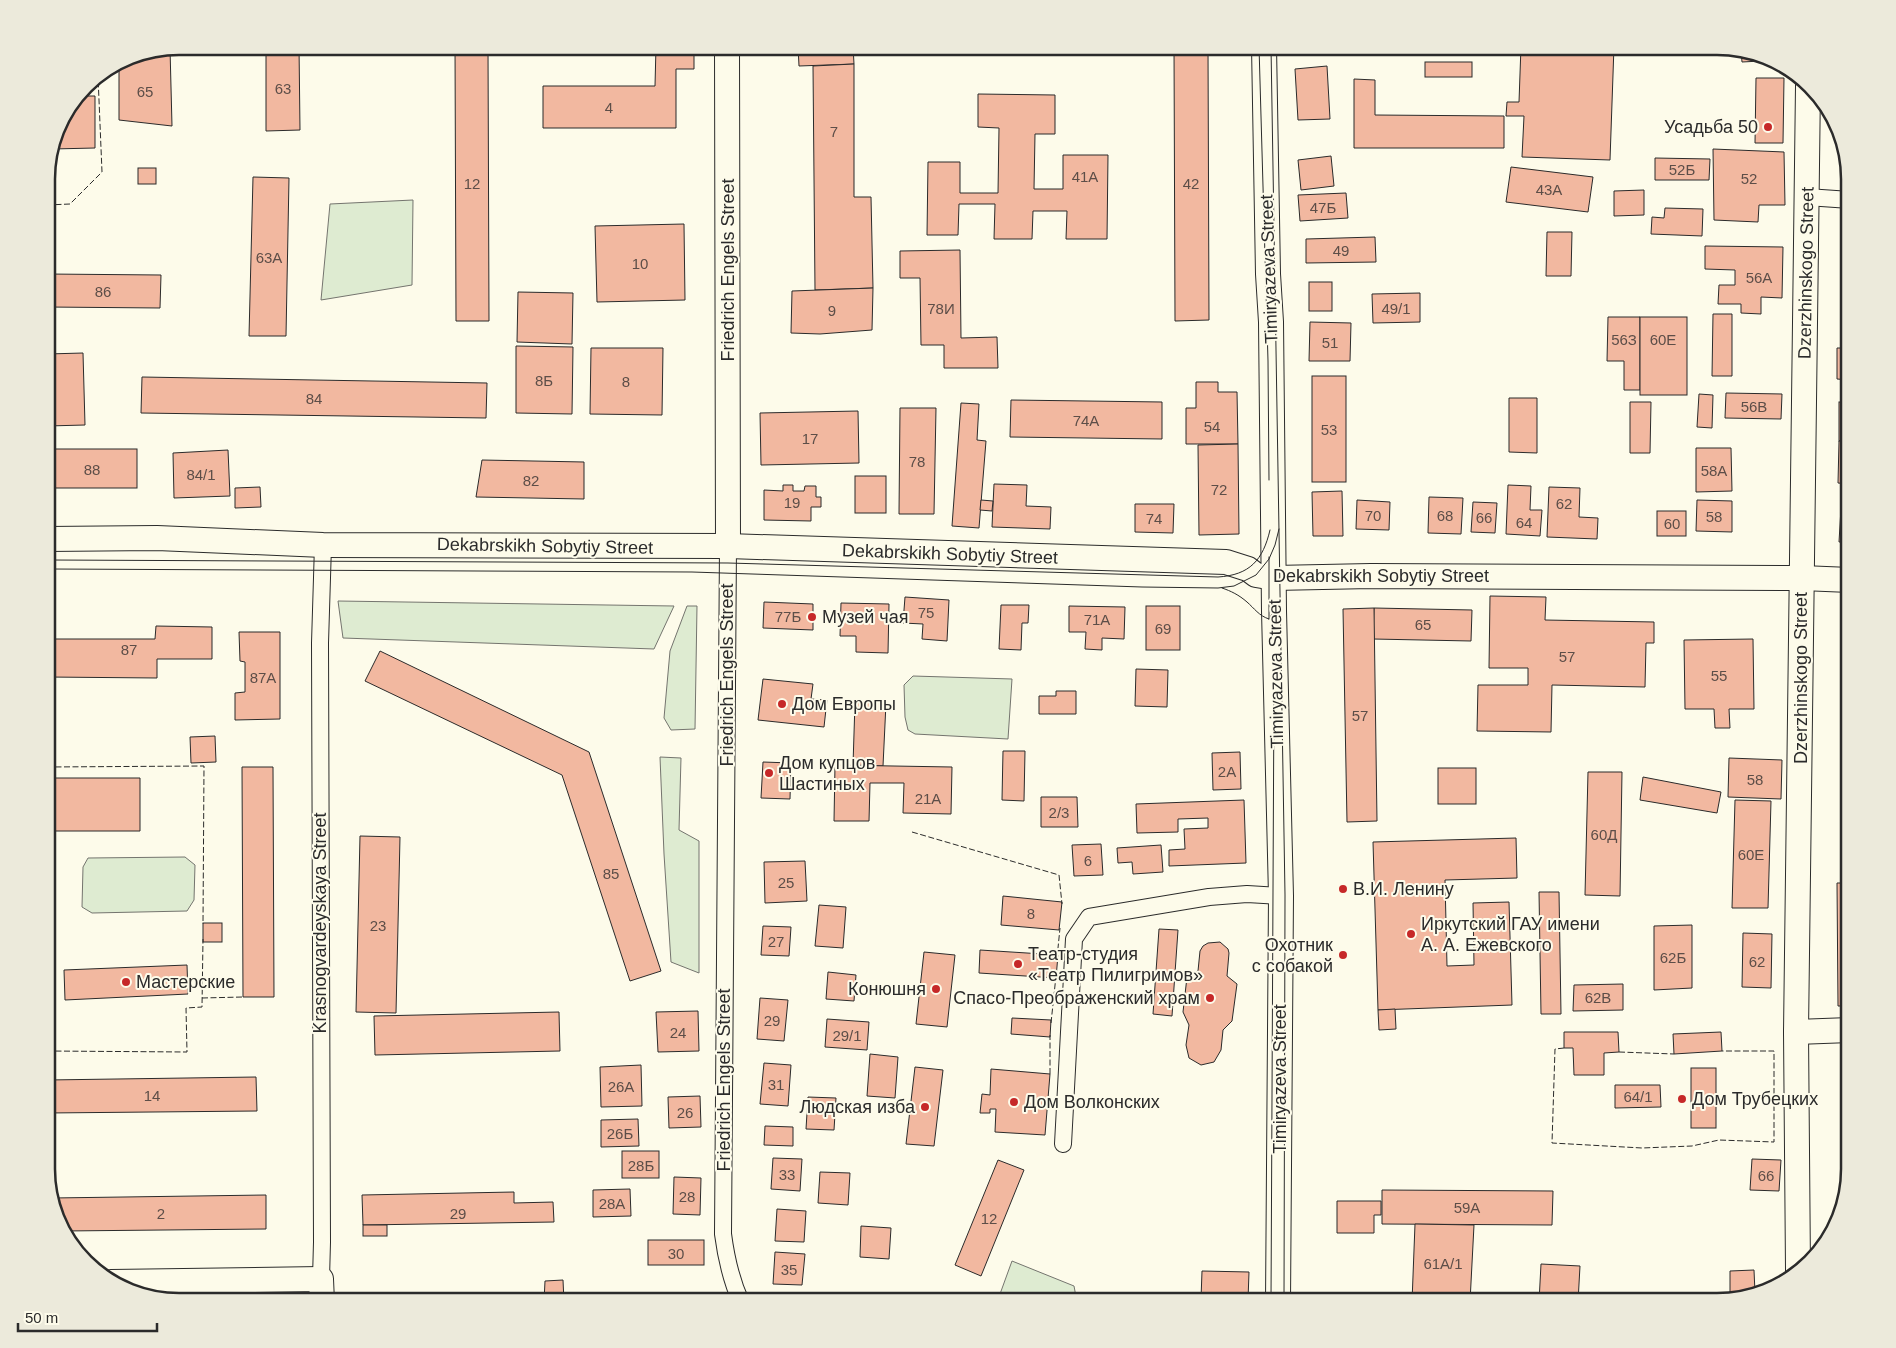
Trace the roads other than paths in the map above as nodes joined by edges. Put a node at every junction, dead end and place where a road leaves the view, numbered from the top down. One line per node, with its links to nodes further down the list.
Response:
1 (727, 55): 8 (main road, Friedrich Engels Street)
2 (1264, 55): 9 (main road, Timiryazeva Street)
3 (1808, 95): 4 (main road, Dzerzhinskogo Street)
4 (1807, 197): 5 (street); 10 (main road, Dzerzhinskogo Street)
5 (1841, 199)
6 (55, 539): 7 (main road, Dekabrskikh Sobytiy Street)
7 (323, 545): 8 (main road, Dekabrskikh Sobytiy Street); 17 (street, Krasnogvardeyskaya Street)
8 (728, 546): 9 (main road, Dekabrskikh Sobytiy Street); 20 (street, Friedrich Engels Street)
9 (1274, 578): 10 (main road, Dekabrskikh Sobytiy Street); 12 (main road, Timiryazeva Street)
10 (1802, 578): 11 (main road, Dekabrskikh Sobytiy Street); 14 (main road, Dzerzhinskogo Street)
11 (1841, 580)
12 (1281, 896): 15 (street); 21 (main road, Timiryazeva Street)
13 (1841, 1030): 14 (main road)
14 (1796, 1032): 16 (main road, Dzerzhinskogo Street)
15 (1063, 1144)
16 (1798, 1263)
17 (321, 1278): 18 (main road); 19 (main road, Krasnogvardeyskaya Street)
18 (127, 1282)
19 (322, 1293)
20 (737, 1293)
21 (1278, 1293)

